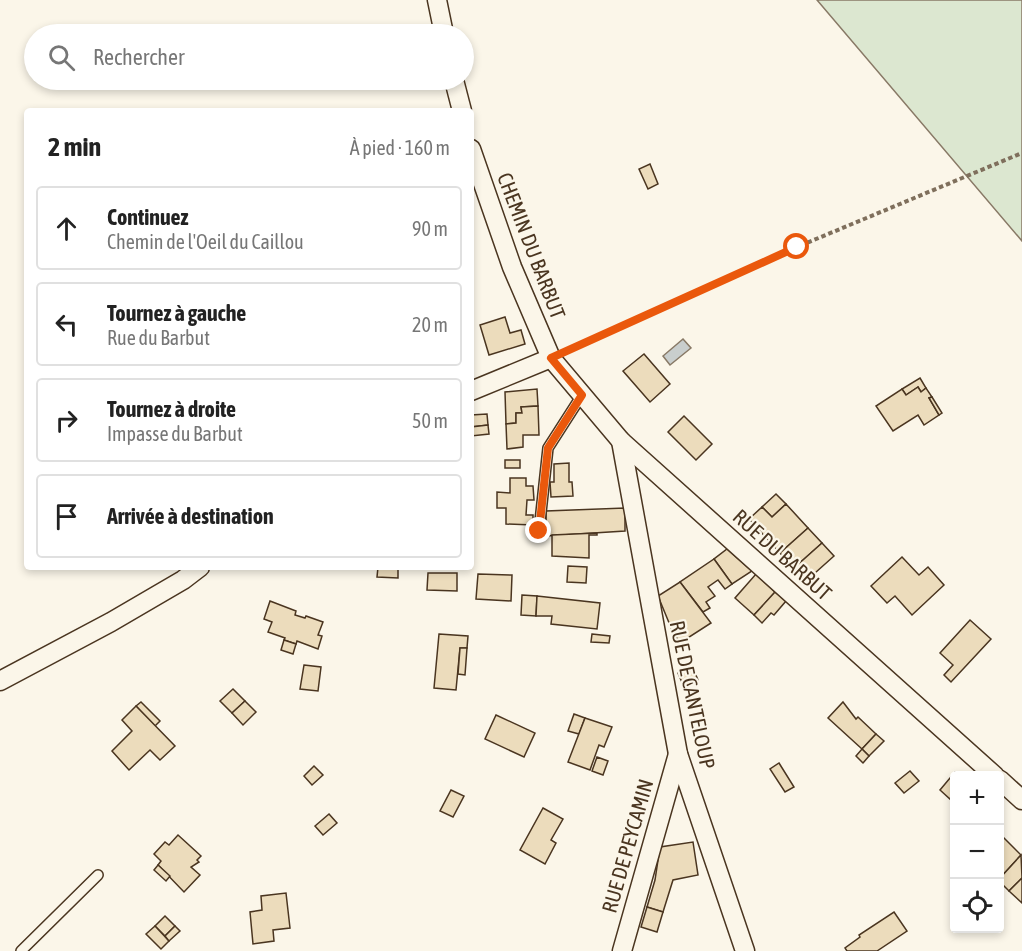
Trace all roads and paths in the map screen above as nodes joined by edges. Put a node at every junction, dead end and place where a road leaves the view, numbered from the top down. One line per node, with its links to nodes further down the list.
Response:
1 (437, 0): 2 (street)
2 (442, 24)
3 (457, 90): 4 (street)
4 (461, 108)
5 (1022, 153): 7 (path)
6 (474, 158): 7 (street, CHEMIN DU BARBUT)
7 (551, 358): 8 (street); 9 (street, RUE DU BARBUT)
8 (474, 390)
9 (582, 395): 10 (street, RUE DU BARBUT); 11 (lane)
10 (621, 441): 14 (street, RUE DE CANTELOUP); 15 (street, RUE DU BARBUT)
11 (539, 531)
12 (196, 570): 13 (street)
13 (0, 681)
14 (678, 754): 20 (street, RUE DE PEYCAMIN); 21 (street, RUE DE CANTELOUP)
15 (989, 771)
16 (1004, 784): 17 (street)
17 (1022, 800)
18 (98, 875): 19 (lane)
19 (21, 951)
20 (622, 951)
21 (745, 951)

